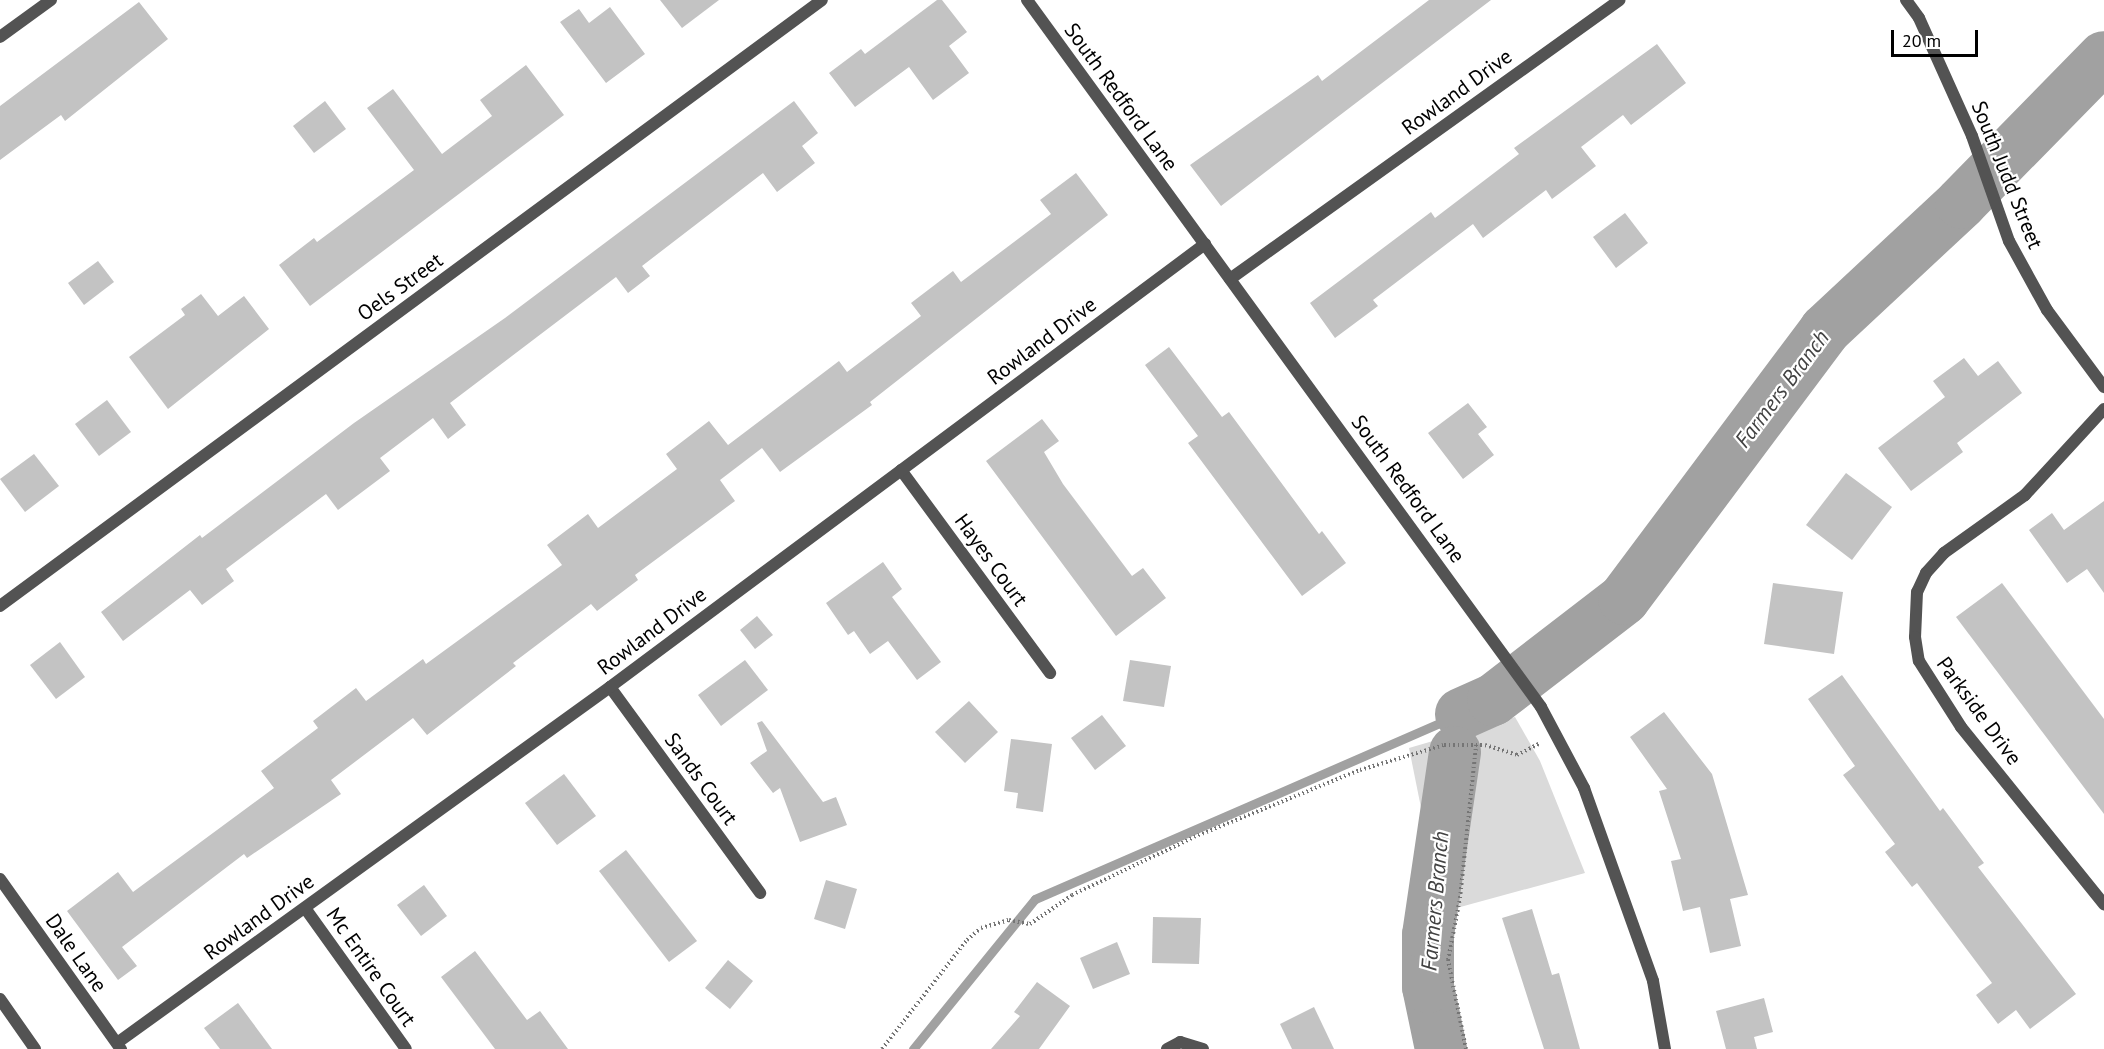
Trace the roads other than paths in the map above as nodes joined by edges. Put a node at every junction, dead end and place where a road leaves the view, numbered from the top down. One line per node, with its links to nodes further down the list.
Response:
1 (51, 0): 6 (street)
2 (822, 0): 12 (street, Oels Street)
3 (1027, 0): 7 (street, South Redford Lane)
4 (1618, 0): 8 (street, Rowland Drive)
5 (1906, 0): 9 (street, South Judd Street)
6 (0, 37)
7 (1205, 244): 8 (street, South Redford Lane); 11 (street, Rowland Drive)
8 (1230, 279): 25 (street, South Redford Lane)
9 (2104, 387)
10 (2104, 409): 17 (street, Parkside Drive)
11 (901, 470): 13 (street, Hayes Court); 14 (street, Rowland Drive)
12 (0, 606)
13 (1050, 673)
14 (610, 687): 16 (street, Sands Court); 18 (street, Rowland Drive)
15 (0, 879): 20 (street, Dale Lane)
16 (760, 893)
17 (2104, 904)
18 (305, 908): 20 (street, Rowland Drive); 22 (street, Mc Entire Court)
19 (0, 999): 21 (street)
20 (119, 1046)
21 (35, 1049)
22 (406, 1049)
23 (1167, 1049): 24 (street)
24 (1203, 1049)
25 (1665, 1049)

